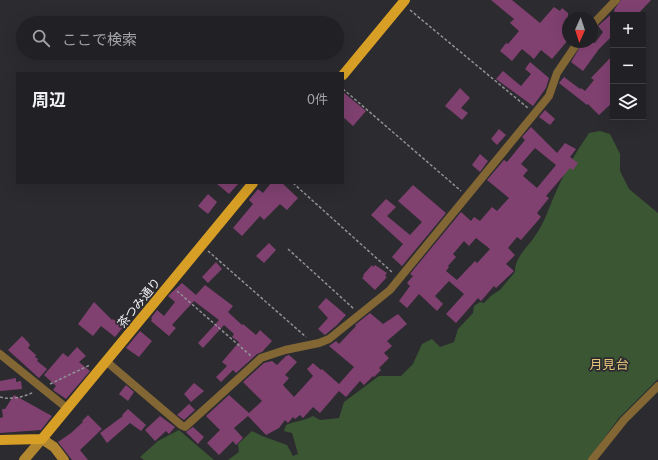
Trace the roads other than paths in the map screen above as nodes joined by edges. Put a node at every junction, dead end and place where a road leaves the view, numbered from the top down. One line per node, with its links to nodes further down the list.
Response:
1 (616, 0): 3 (street)
2 (404, 2): 5 (main road)
3 (598, 19)
4 (574, 48): 8 (street)
5 (344, 74)
6 (253, 184): 8 (main road, 茶つみ通り)
7 (0, 354): 10 (street)
8 (107, 362): 10 (main road, 茶つみ通り)
9 (658, 386): 15 (street)
10 (68, 409): 11 (main road, 茶つみ通り)
11 (42, 439): 12 (main road); 13 (main road); 14 (main road)
12 (0, 440)
13 (24, 460)
14 (64, 460)
15 (592, 460)

